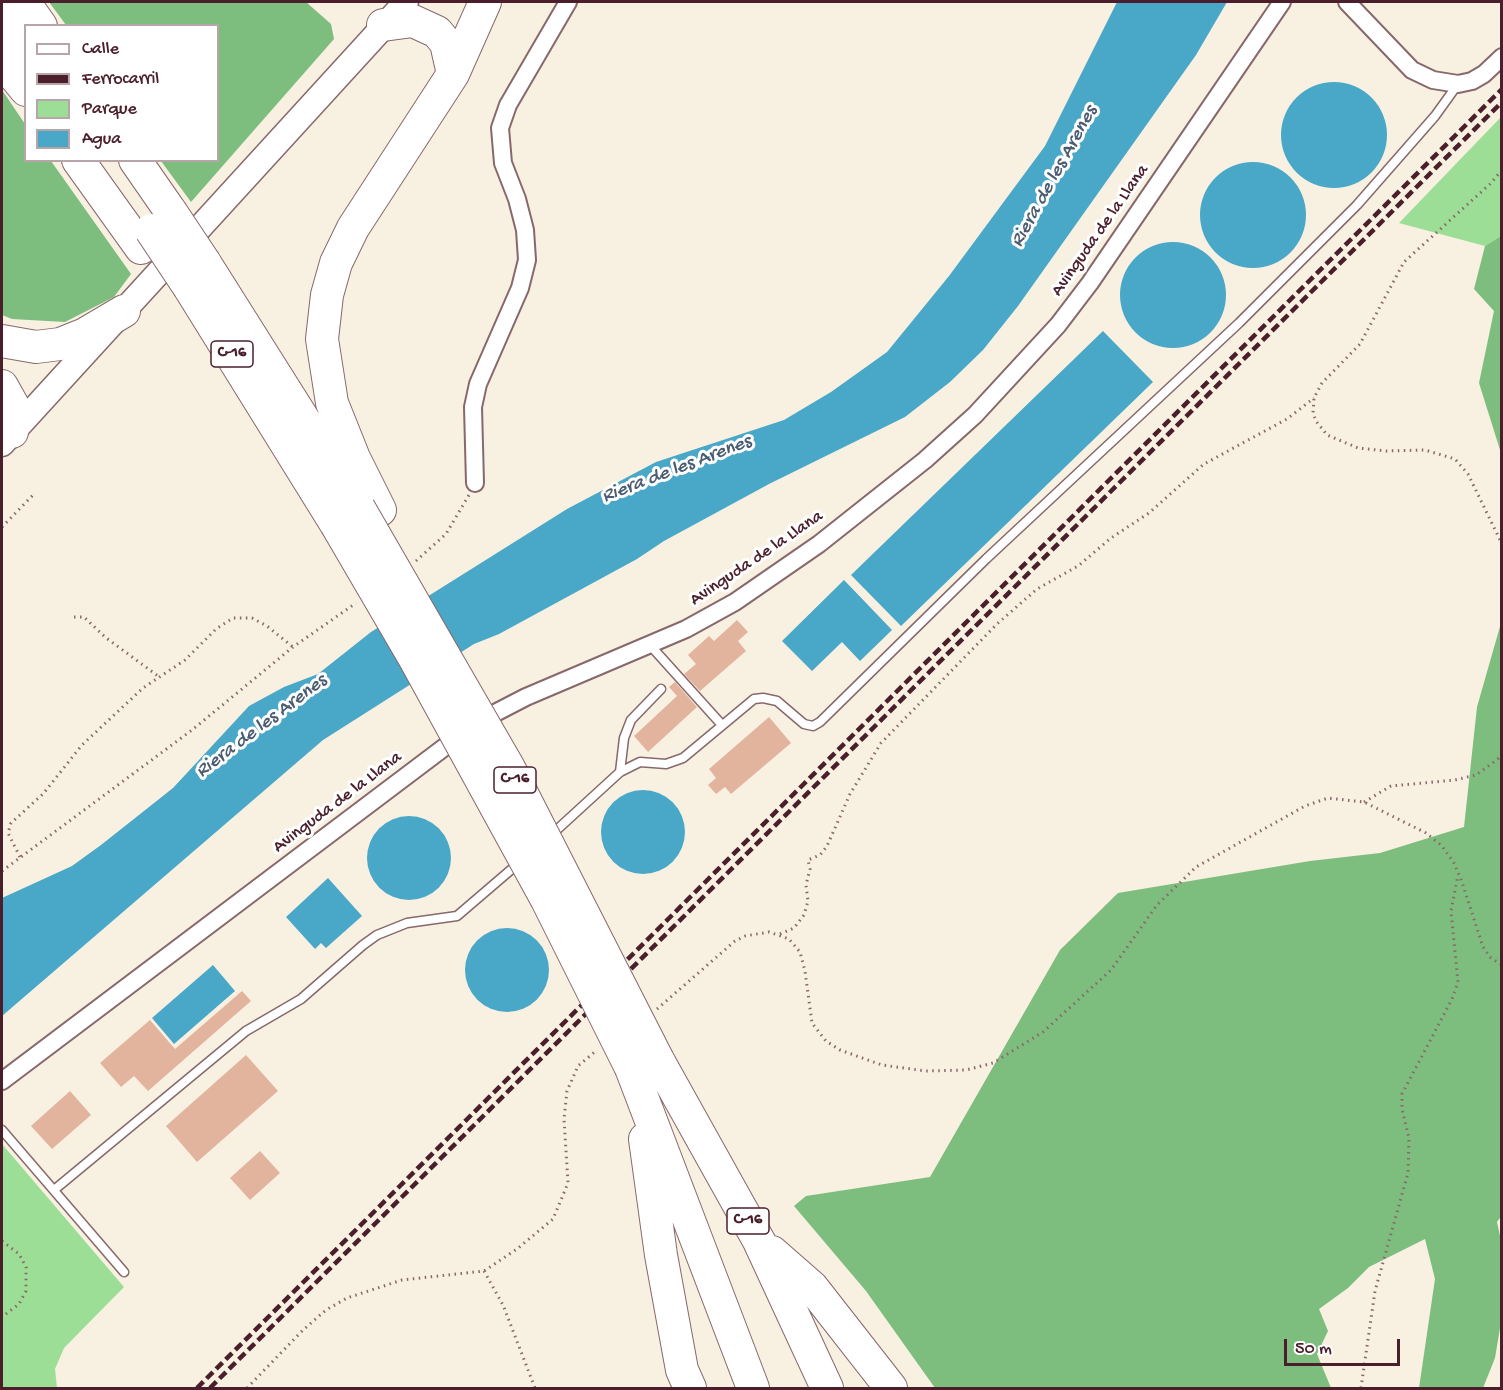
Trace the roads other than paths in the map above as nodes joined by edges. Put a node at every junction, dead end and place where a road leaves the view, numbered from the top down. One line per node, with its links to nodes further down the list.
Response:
1 (24, 2): 8 (highway)
2 (406, 2): 9 (main road)
3 (485, 2): 13 (highway)
4 (568, 2): 25 (street)
5 (1282, 2): 27 (street, Avinguda de la Llana)
6 (1347, 2): 14 (street)
7 (2, 18): 10 (highway)
8 (40, 24)
9 (383, 25): 13 (highway); 21 (main road)
10 (24, 47)
11 (1502, 57): 14 (street)
12 (2, 60): 15 (highway)
13 (453, 74): 26 (highway)
14 (1458, 84): 29 (lane)
15 (24, 88)
16 (80, 162): 19 (highway)
17 (104, 162): 19 (highway, C-16)
18 (136, 162): 19 (highway, C-16)
19 (154, 230): 20 (highway, C-16, bridge); 20 (highway)
20 (190, 282): 26 (highway, C-16); 26 (highway, C-16)
21 (124, 311): 22 (highway); 24 (main road)
22 (2, 341)
23 (2, 386): 24 (highway)
24 (7, 438)
25 (475, 483)
26 (359, 514): 33 (highway, C-16, bridge); 33 (highway, C-16, bridge)
27 (649, 645): 29 (lane); 34 (street, Avinguda de la Llana)
28 (661, 689): 30 (lane)
29 (722, 724): 30 (lane)
30 (620, 772): 31 (lane)
31 (540, 844)
32 (531, 852): 36 (lane)
33 (643, 1074): 37 (highway, C-16); 39 (highway, C-16); 40 (highway, C-16)
34 (2, 1081)
35 (2, 1130): 36 (lane)
36 (54, 1190): 38 (lane)
37 (759, 1241): 41 (highway, C-16); 42 (highway, C-16)
38 (124, 1272)
39 (690, 1389)
40 (753, 1389)
41 (827, 1389)
42 (891, 1389)

